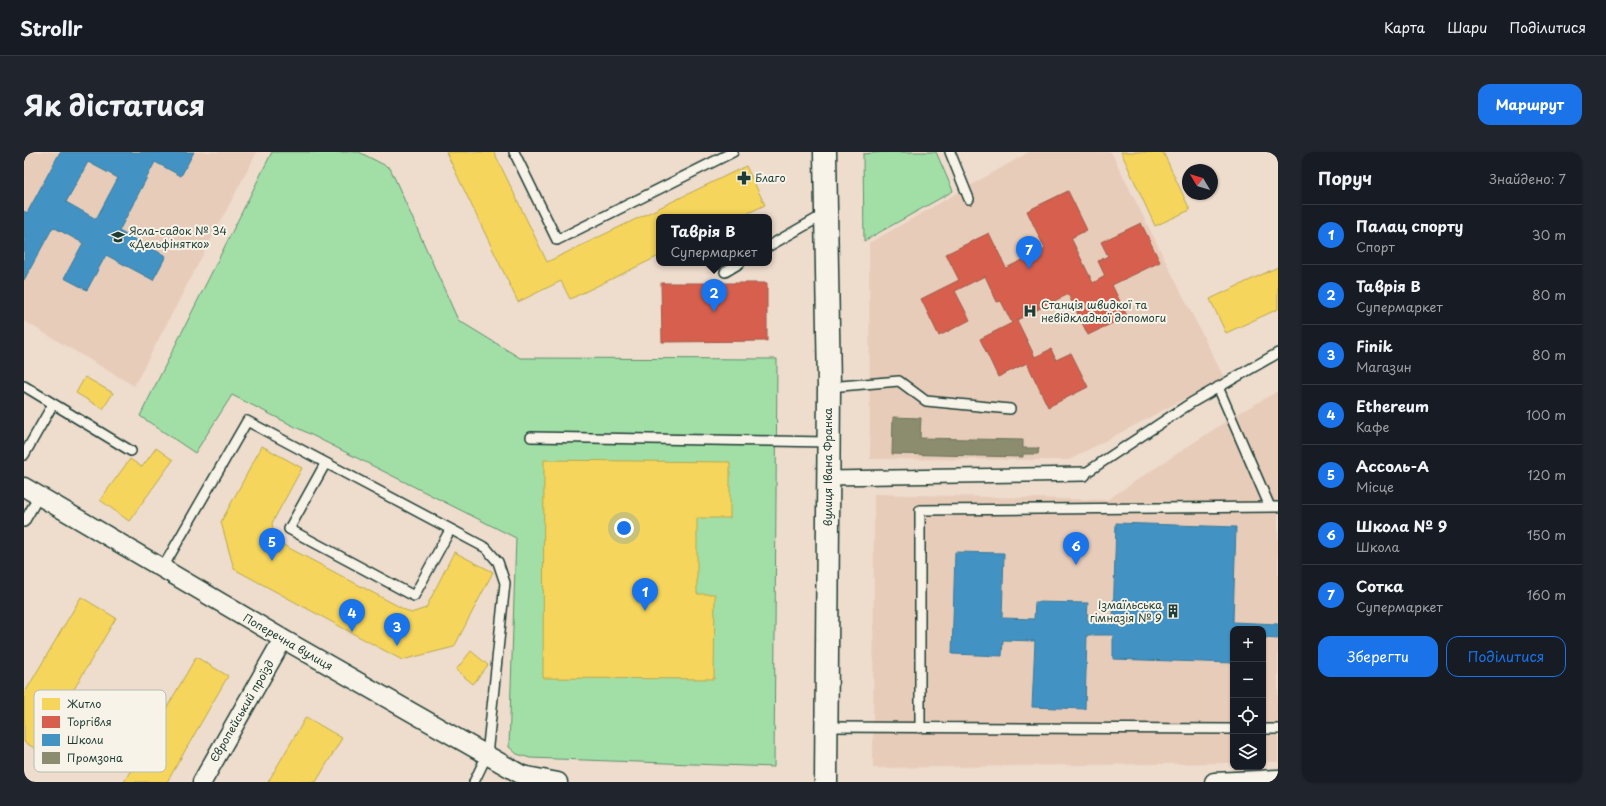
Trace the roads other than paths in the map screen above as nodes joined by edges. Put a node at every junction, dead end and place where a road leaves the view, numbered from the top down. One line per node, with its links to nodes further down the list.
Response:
1 (514, 152): 2 (lane)
2 (733, 152)
3 (825, 152): 6 (street, вулиця Івана Франка)
4 (950, 152): 5 (lane)
5 (969, 199)
6 (825, 214): 7 (lane); 12 (street, вулиця Івана Франка)
7 (772, 244)
8 (735, 266): 9 (lane)
9 (725, 272)
10 (1278, 353): 13 (lane)
11 (24, 386): 14 (lane)
12 (829, 387): 15 (lane); 17 (street, вулиця Івана Франка)
13 (1218, 387): 21 (lane); 25 (lane)
14 (53, 404): 18 (lane); 19 (lane)
15 (1010, 409)
16 (531, 437): 17 (lane)
17 (828, 442): 22 (street, вулиця Івана Франка)
18 (132, 451)
19 (24, 455)
20 (325, 464): 27 (lane); 27 (lane); 28 (lane)
21 (1084, 474): 22 (street)
22 (828, 478): 30 (street, вулиця Івана Франка)
23 (24, 487): 24 (street, Поперечна вулиця)
24 (39, 496): 26 (lane); 28 (street, Поперечна вулиця)
25 (1274, 507): 31 (lane)
26 (24, 522)
27 (450, 530): 35 (lane)
28 (162, 569): 29 (street, Поперечна вулиця)
29 (283, 639): 35 (street, Поперечна вулиця); 37 (street, Європейський проїзд)
30 (827, 727): 31 (lane); 40 (street, вулиця Івана Франка)
31 (920, 728): 32 (lane)
32 (1230, 729)
33 (1266, 729): 34 (lane)
34 (1278, 729)
35 (487, 755): 38 (lane); 39 (street, Поперечна вулиця)
36 (1278, 779): 41 (street)
37 (202, 782)
38 (474, 782)
39 (558, 782)
40 (826, 782)
41 (1214, 782)

